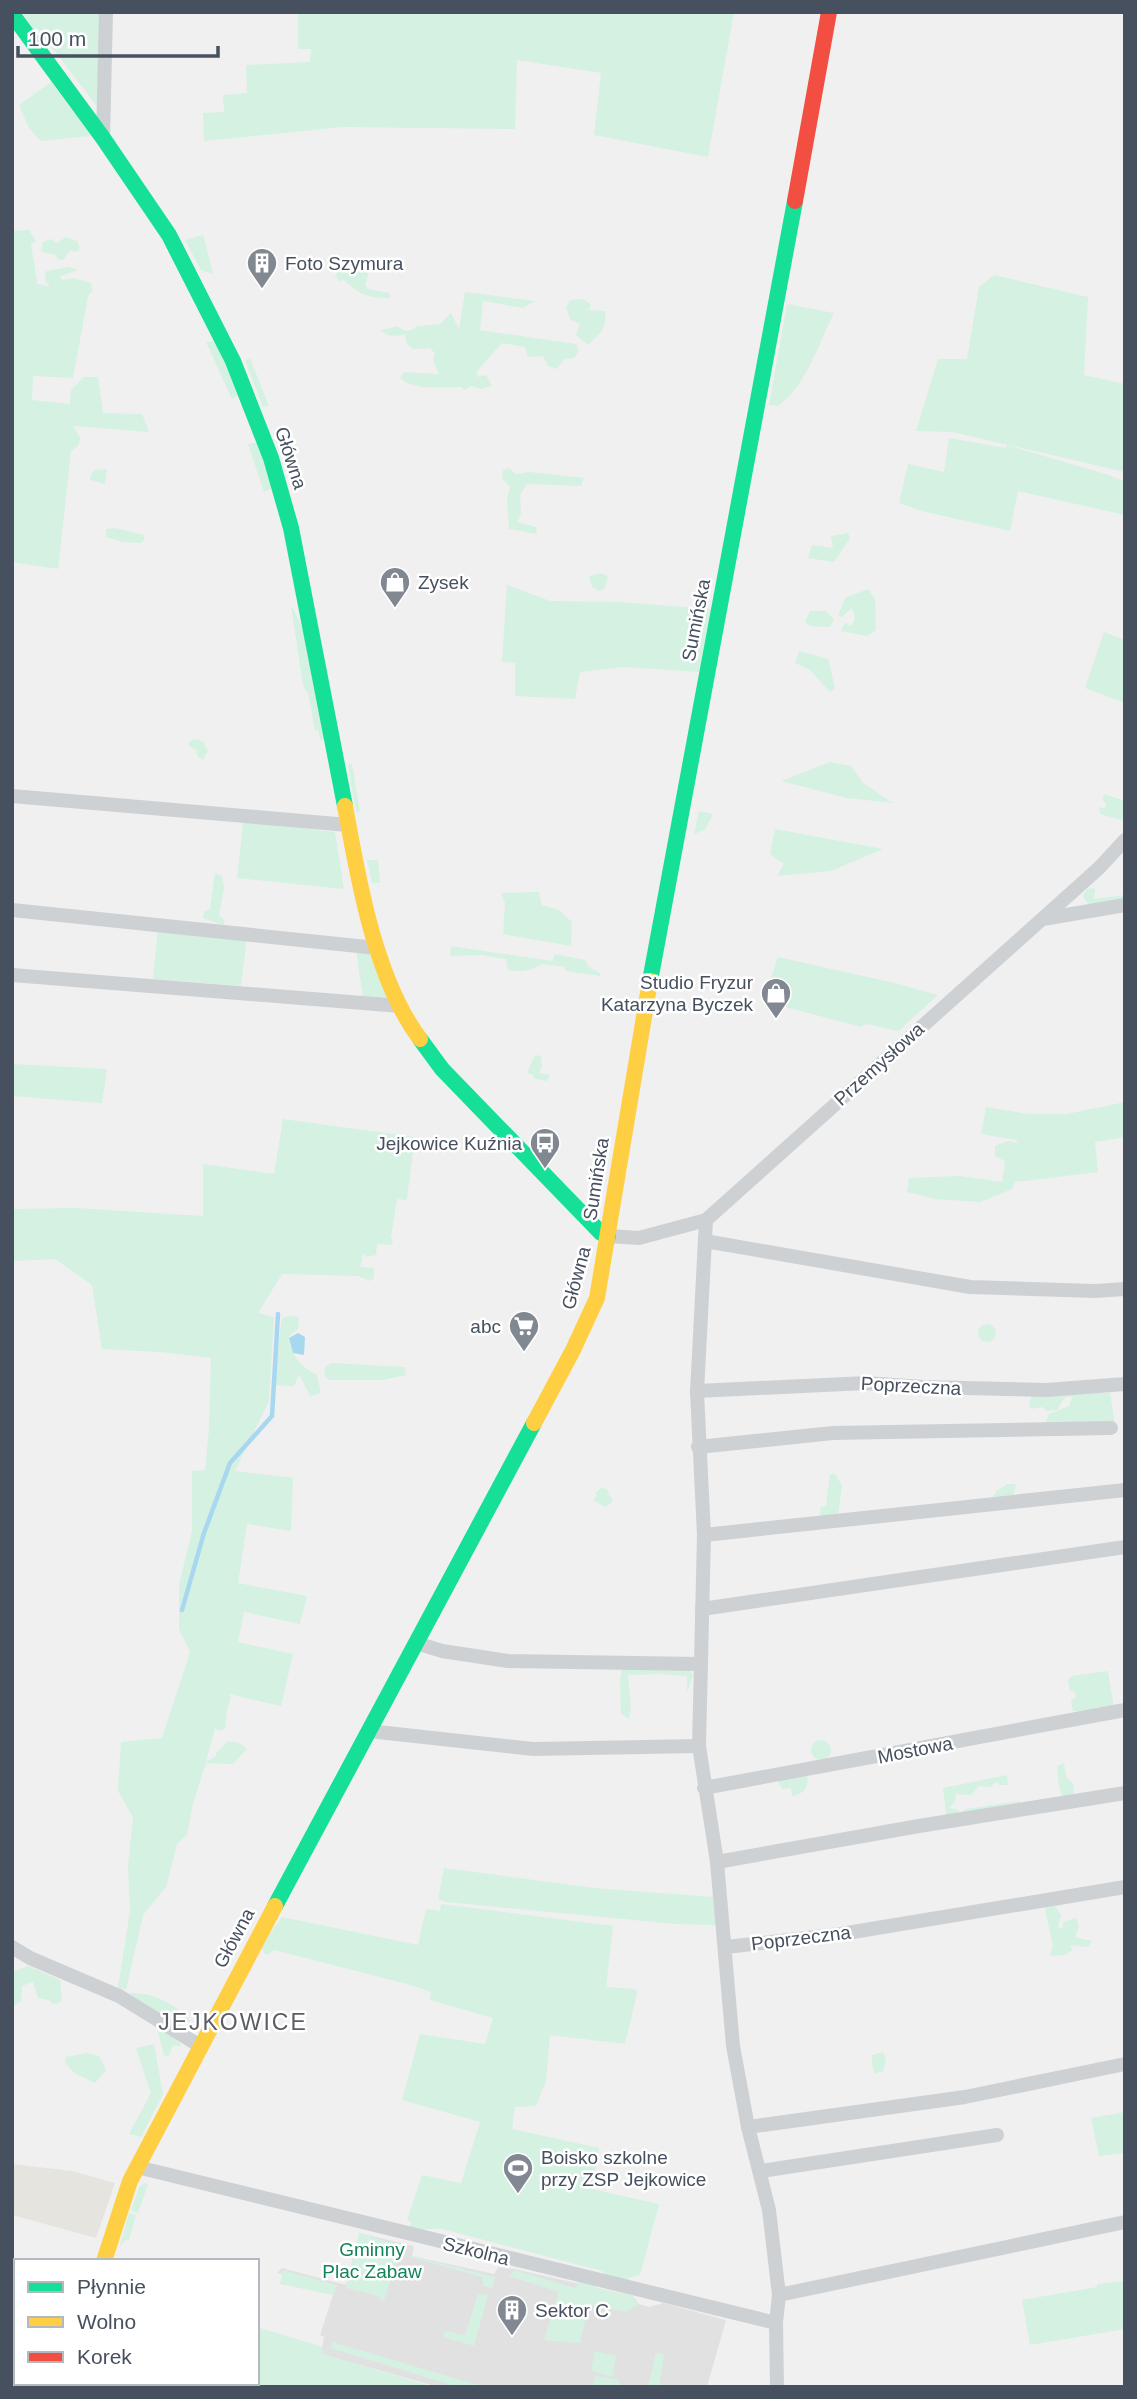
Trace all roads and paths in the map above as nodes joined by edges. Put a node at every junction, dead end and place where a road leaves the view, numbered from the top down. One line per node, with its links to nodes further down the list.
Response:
1 (106, 12): 4 (street)
2 (829, 12): 17 (street, Sumińska)
3 (12, 14): 4 (street, Główna)
4 (103, 138): 6 (street, Główna)
5 (12, 796): 6 (street)
6 (348, 825): 13 (street, Główna)
7 (1125, 840): 8 (street, Przemysłowa)
8 (1073, 891): 11 (street); 12 (street, Przemysłowa)
9 (1125, 905): 11 (street)
10 (12, 910): 13 (street)
11 (1086, 912): 12 (street)
12 (1043, 919): 16 (street, Przemysłowa)
13 (377, 948): 15 (street, Główna)
14 (12, 975): 15 (street)
15 (400, 1006): 17 (street, Główna)
16 (706, 1220): 17 (street, Przemysłowa); 18 (street, Poprzeczna)
17 (608, 1236): 28 (street, Główna)
18 (705, 1241): 19 (street); 21 (street, Poprzeczna)
19 (1125, 1289)
20 (1125, 1384): 21 (street, Poprzeczna)
21 (697, 1391): 23 (street, Poprzeczna)
22 (1111, 1428): 23 (street)
23 (698, 1447): 25 (street, Poprzeczna)
24 (1125, 1490): 25 (street)
25 (704, 1535): 27 (street, Poprzeczna)
26 (1125, 1547): 27 (street)
27 (702, 1609): 29 (street, Poprzeczna)
28 (416, 1643): 29 (street); 31 (street, Główna)
29 (700, 1664): 32 (street, Poprzeczna)
30 (1125, 1710): 33 (street, Mostowa)
31 (369, 1731): 32 (street); 39 (street, Główna)
32 (699, 1746): 33 (street, Poprzeczna)
33 (704, 1788): 35 (street, Poprzeczna)
34 (1125, 1793): 35 (street)
35 (717, 1862): 38 (street, Poprzeczna)
36 (1125, 1887): 38 (street, Poprzeczna)
37 (12, 1947): 39 (street)
38 (726, 1947): 41 (street, Poprzeczna)
39 (200, 2046): 43 (street, Główna)
40 (1125, 2064): 41 (street)
41 (748, 2127): 44 (street, Poprzeczna)
42 (997, 2135): 44 (street)
43 (136, 2167): 46 (street, Główna); 48 (street, Szkolna)
44 (761, 2171): 47 (street, Poprzeczna)
45 (1125, 2222): 47 (street)
46 (105, 2259)
47 (779, 2295): 48 (street, Poprzeczna)
48 (776, 2323): 49 (street, Poprzeczna)
49 (777, 2387)

